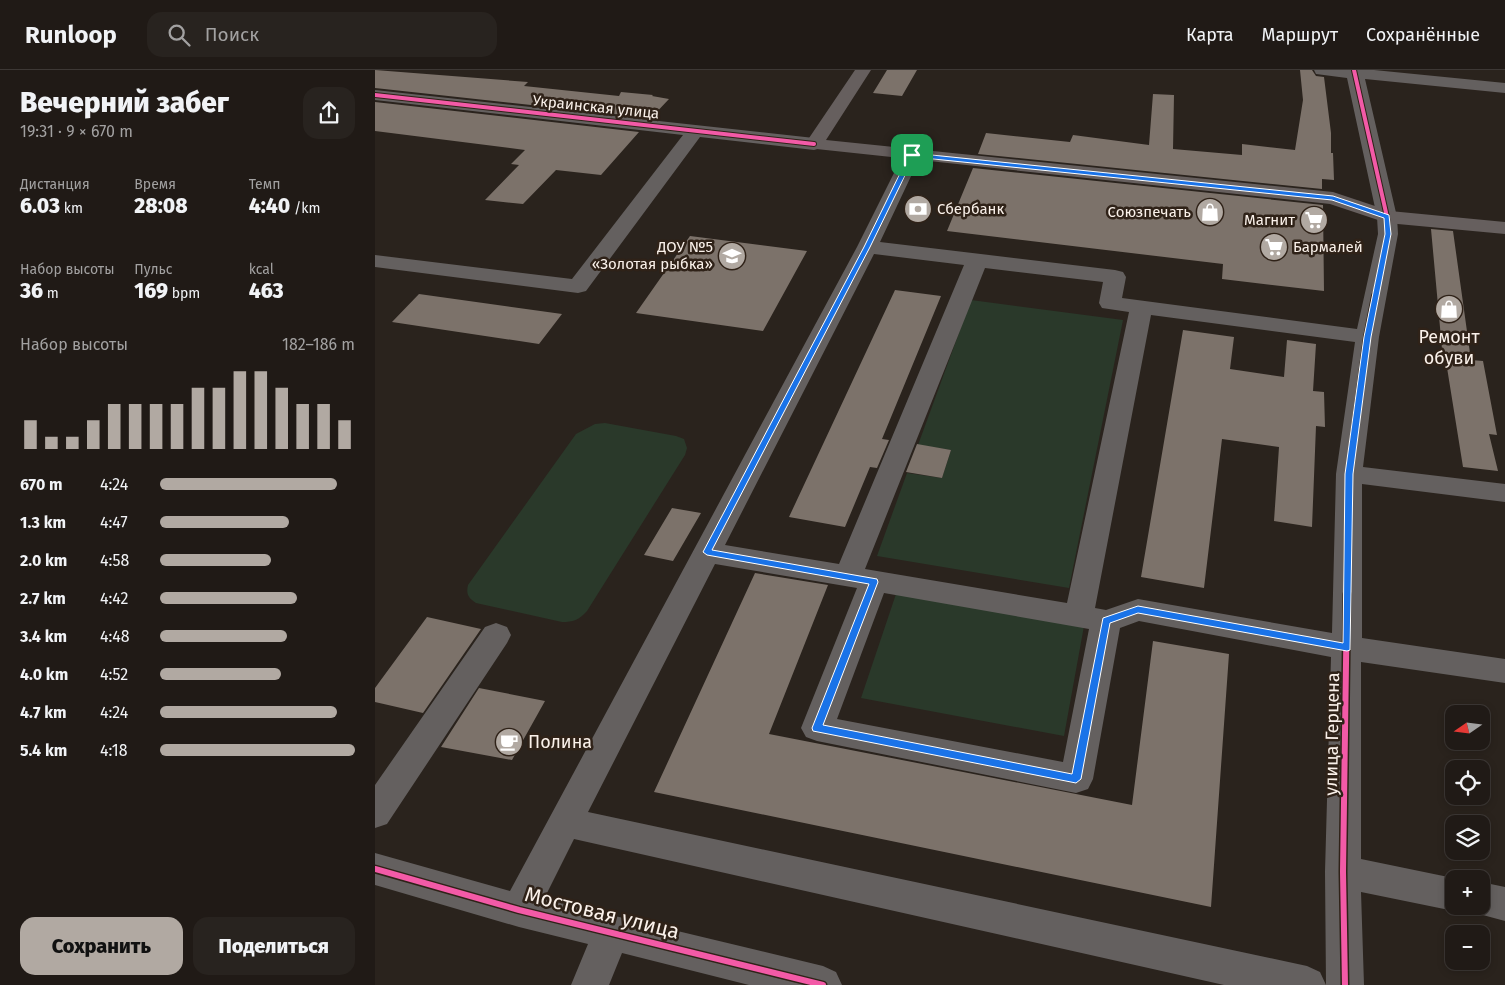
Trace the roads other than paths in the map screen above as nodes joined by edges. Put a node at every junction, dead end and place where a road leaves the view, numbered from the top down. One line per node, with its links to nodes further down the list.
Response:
1 (863, 70): 7 (main road)
2 (1322, 70): 3 (street)
3 (1354, 71): 4 (street); 9 (street, улица Герцена)
4 (1505, 88)
5 (375, 95): 6 (street, Украинская улица)
6 (695, 131): 7 (street, Украинская улица); 13 (street)
7 (814, 144): 8 (main road, Украинская улица)
8 (912, 155): 9 (main road, Украинская улица); 11 (street)
9 (1387, 217): 10 (main road, Украинская улица); 15 (street, улица Герцена)
10 (1505, 228)
11 (867, 247): 12 (street); 18 (street)
12 (977, 260): 14 (street); 19 (street)
13 (375, 262)
14 (1141, 308): 15 (street); 20 (street)
15 (1367, 337): 16 (street, улица Герцена)
16 (1349, 474): 17 (street); 22 (street, улица Герцена)
17 (1505, 493)
18 (707, 552): 19 (street); 25 (street)
19 (861, 579): 20 (street); 20 (street)
20 (1092, 618): 22 (street)
21 (496, 635): 24 (street)
22 (1347, 648): 23 (street); 27 (street, улица Герцена)
23 (1505, 671)
24 (375, 813)
25 (565, 822): 31 (street); 35 (street)
26 (375, 869): 31 (street, Мостовая улица)
27 (1343, 872): 28 (street); 36 (street, улица Герцена)
28 (1445, 892)
29 (1490, 901): 30 (street)
30 (1505, 904)
31 (519, 910): 32 (street, Мостовая улица)
32 (612, 932): 33 (street); 34 (street, Мостовая улица)
33 (590, 985)
34 (823, 985)
35 (1307, 985)
36 (1345, 985)

